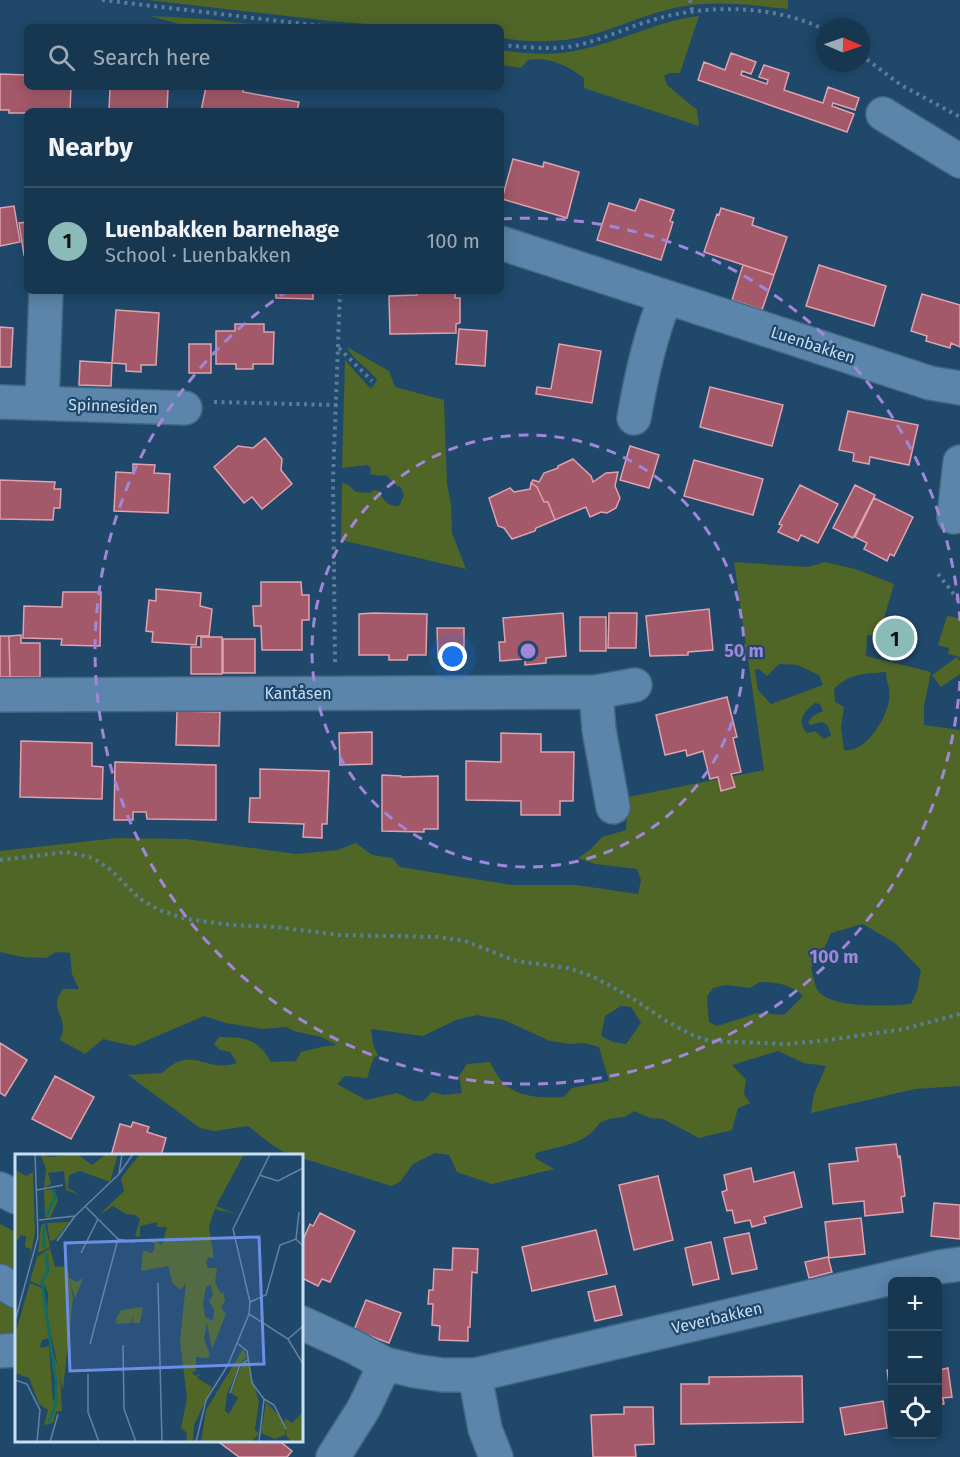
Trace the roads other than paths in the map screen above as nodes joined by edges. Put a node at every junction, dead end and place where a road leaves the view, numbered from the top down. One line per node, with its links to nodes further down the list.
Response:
1 (883, 114): 2 (street)
2 (960, 161)
3 (504, 244): 5 (street, Luenbakken)
4 (46, 294): 8 (street)
5 (666, 297): 6 (street, Luenbakken); 10 (street)
6 (960, 388)
7 (0, 402): 8 (street, Spinnesiden)
8 (42, 403): 9 (street, Spinnesiden)
9 (184, 408)
10 (634, 418)
11 (960, 462): 12 (street)
12 (954, 517)
13 (635, 685): 14 (street, Kantåsen)
14 (596, 692): 15 (street, Kantåsen); 16 (street)
15 (0, 694)
16 (613, 807)
17 (0, 1189): 18 (street)
18 (15, 1196)
19 (960, 1264): 26 (street, Veverbakken)
20 (0, 1281): 21 (street)
21 (15, 1290)
22 (303, 1323): 25 (street, Veverbakken)
23 (15, 1350): 24 (street)
24 (0, 1351)
25 (385, 1364): 26 (street, Veverbakken); 27 (street)
26 (475, 1375): 28 (street)
27 (333, 1457)
28 (496, 1457)

